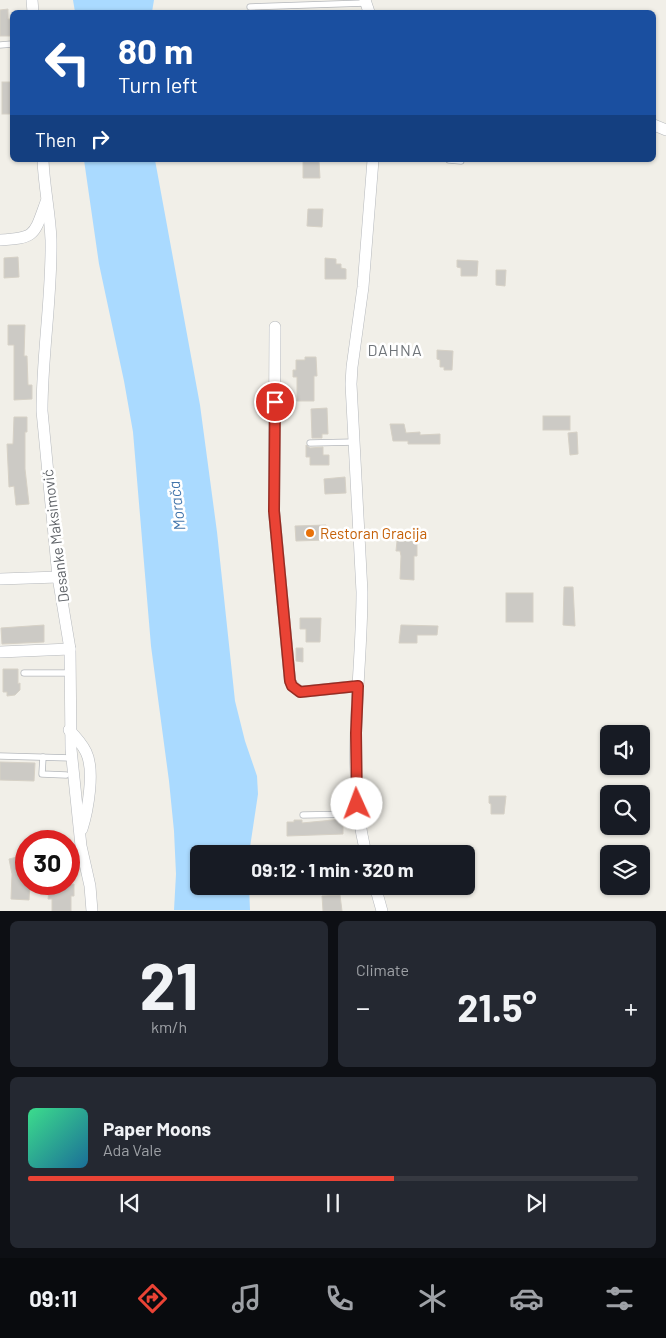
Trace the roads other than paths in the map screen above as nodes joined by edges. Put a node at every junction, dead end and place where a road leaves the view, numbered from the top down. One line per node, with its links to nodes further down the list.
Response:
1 (366, 5): 2 (lane)
2 (250, 7)
3 (43, 162): 5 (street, Desanke Maksimović)
4 (373, 162): 8 (street)
5 (47, 199): 6 (street); 10 (street, Desanke Maksimović)
6 (0, 240)
7 (276, 327): 16 (street)
8 (355, 442): 9 (lane); 16 (street)
9 (310, 443)
10 (58, 577): 11 (street); 12 (street, Desanke Maksimović)
11 (0, 580)
12 (70, 649): 13 (street); 14 (street, Desanke Maksimović)
13 (0, 652)
14 (71, 672): 15 (lane); 17 (street, Desanke Maksimović)
15 (24, 673)
16 (358, 686): 22 (street)
17 (70, 730): 20 (street, Desanke Maksimović); 25 (street)
18 (0, 756): 19 (lane)
19 (43, 757): 20 (lane); 21 (lane)
20 (72, 758): 24 (street, Desanke Maksimović)
21 (66, 775)
22 (358, 814): 23 (lane); 26 (street)
23 (304, 815)
24 (80, 830)
25 (80, 834): 28 (street, Desanke Maksimović)
26 (364, 845)
27 (378, 895): 29 (street)
28 (92, 910)
29 (382, 910)

